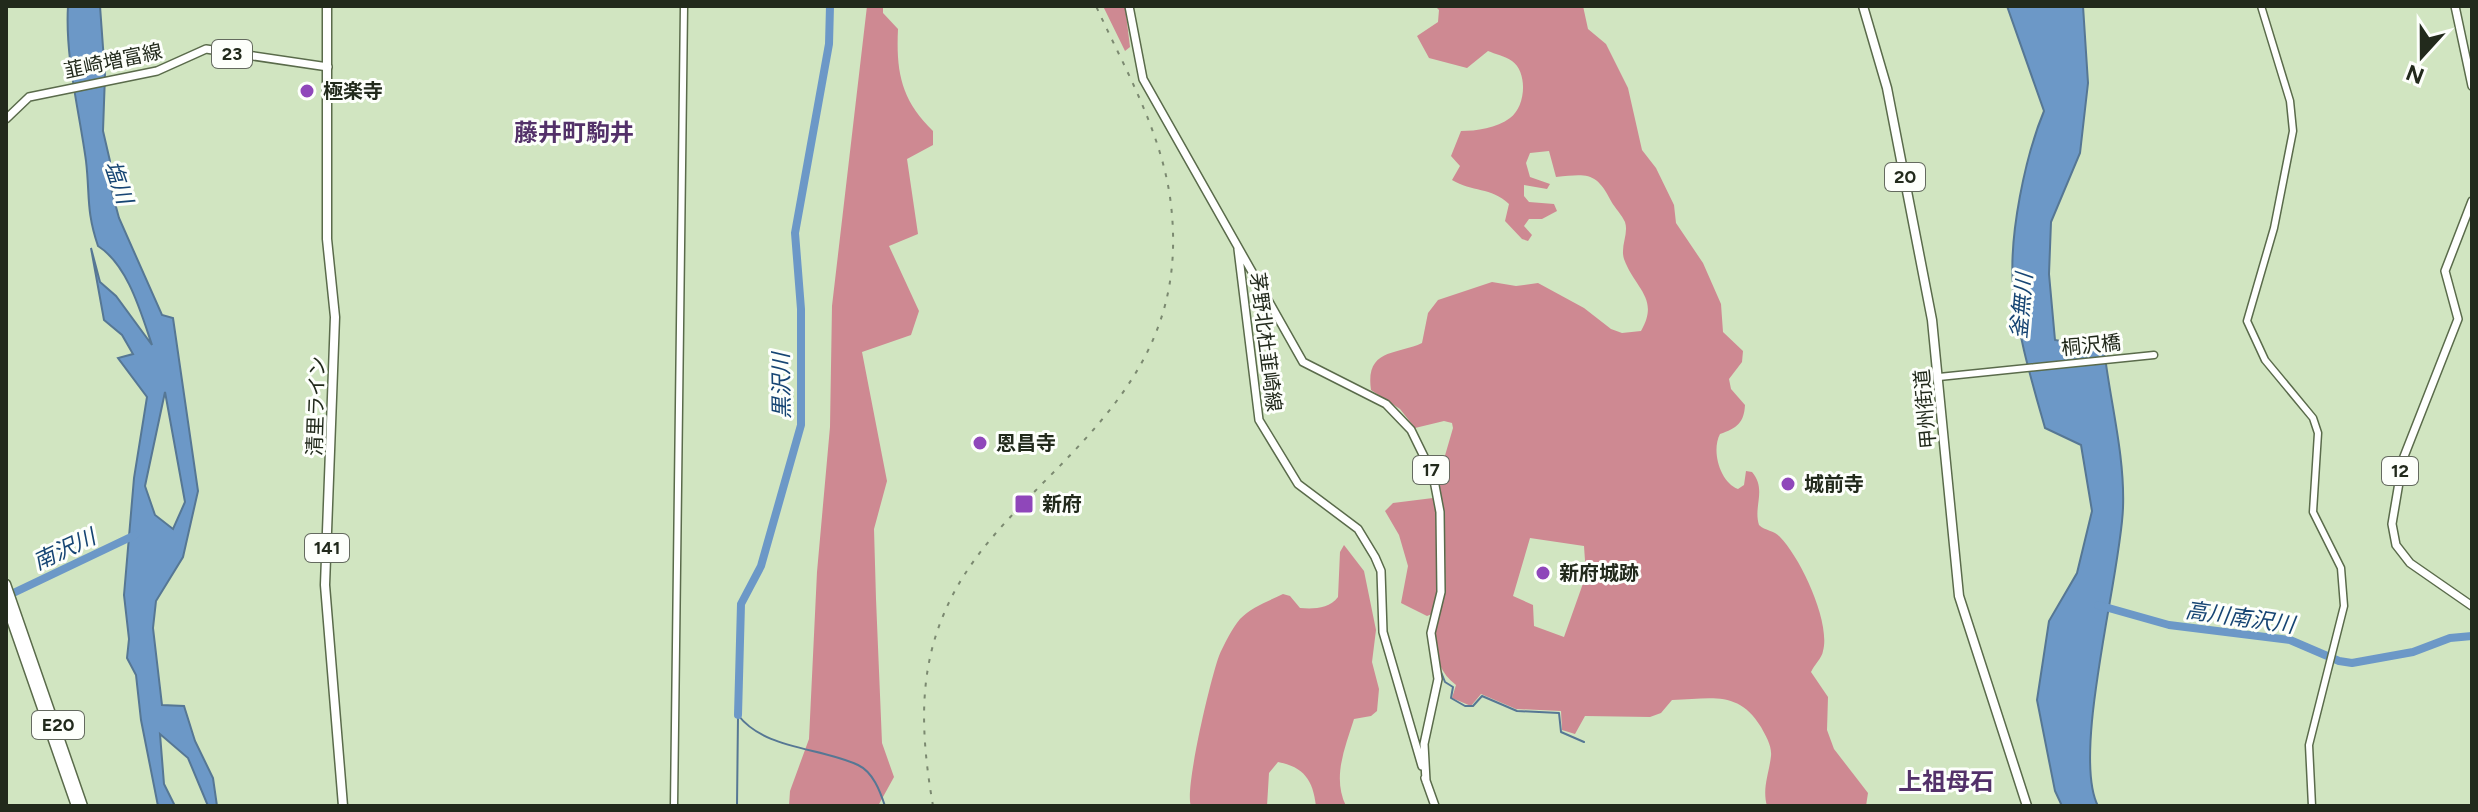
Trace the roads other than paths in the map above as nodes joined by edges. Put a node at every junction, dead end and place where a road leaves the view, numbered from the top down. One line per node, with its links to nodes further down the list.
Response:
1 (327, 6): 7 (highway, 清里ライン / 141)
2 (684, 6): 22 (street)
3 (1129, 6): 11 (main road, 茅野北杜韮崎線 / 17)
4 (1863, 6): 13 (highway, 甲州街道 / 20)
5 (2261, 6): 25 (street)
6 (2455, 6): 8 (main road)
7 (328, 67): 9 (main road, 韮崎増富線 / 23); 21 (highway, 清里ライン / 141)
8 (2472, 86)
9 (6, 119)
10 (2472, 201): 16 (main road, 12)
11 (1236, 239): 18 (main road, 茅野北杜韮崎線 / 17); 18 (main road, 茅野北杜韮崎線 / 17)
12 (2150, 355): 13 (street, 桐沢橋)
13 (1941, 376): 24 (highway, 甲州街道 / 20)
14 (6, 584): 17 (highway, E20)
15 (6, 605): 17 (highway, E20)
16 (2472, 606)
17 (25, 647): 19 (highway, E20); 20 (highway, E20)
18 (1426, 781): 23 (main road, 茅野北杜韮崎線 / 17)
19 (76, 806)
20 (83, 806)
21 (343, 806)
22 (674, 806)
23 (1435, 806)
24 (2027, 806)
25 (2312, 806)

